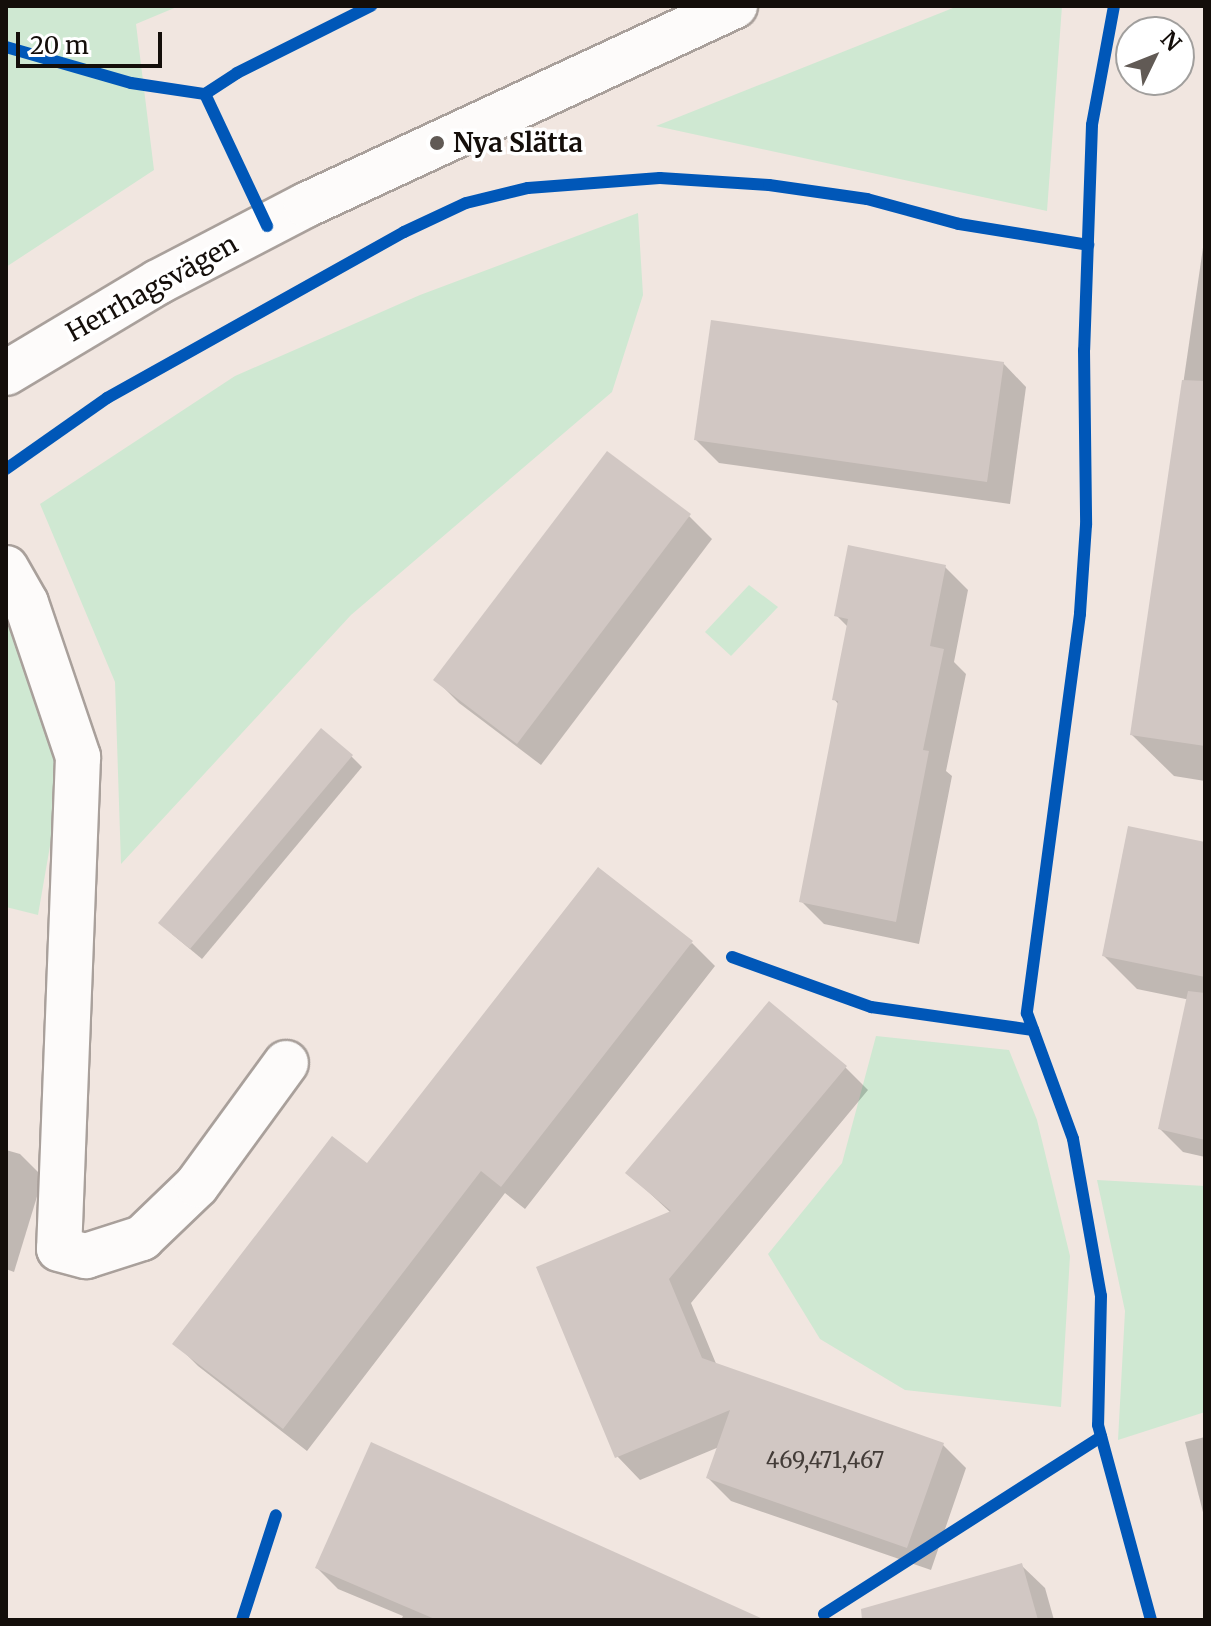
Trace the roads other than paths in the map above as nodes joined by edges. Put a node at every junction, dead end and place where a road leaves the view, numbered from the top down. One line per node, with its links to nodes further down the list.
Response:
1 (735, 6): 2 (street, Herrhagsvägen)
2 (6, 373)
3 (6, 568): 4 (street)
4 (286, 1063)

